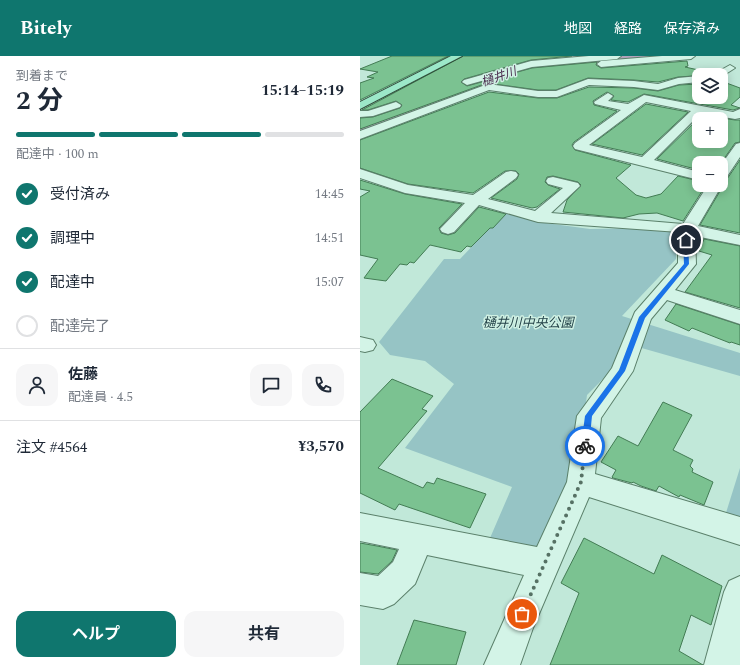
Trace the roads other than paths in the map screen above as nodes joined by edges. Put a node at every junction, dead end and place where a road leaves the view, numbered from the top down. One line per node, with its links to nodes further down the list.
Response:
1 (458, 56): 11 (main road)
2 (617, 56): 7 (street)
3 (691, 56): 4 (street)
4 (540, 72)
5 (692, 80): 8 (street)
6 (510, 81): 8 (street)
7 (457, 85)
8 (488, 87): 16 (street)
9 (608, 96): 12 (street)
10 (406, 102): 14 (street)
11 (360, 106)
12 (630, 108): 13 (street); 18 (street)
13 (699, 109): 15 (street); 18 (street)
14 (360, 114)
15 (738, 115)
16 (360, 135)
17 (740, 147): 19 (street)
18 (645, 162): 21 (street)
19 (728, 165)
20 (360, 173): 25 (street)
21 (692, 174)
22 (511, 175): 25 (street)
23 (553, 181): 26 (street)
24 (711, 192): 28 (street)
25 (476, 200): 26 (street); 27 (street)
26 (538, 217): 28 (street)
27 (448, 229)
28 (688, 229): 29 (street); 30 (street)
29 (740, 240)
30 (663, 292): 31 (street); 32 (street)
31 (740, 318)
32 (581, 482): 34 (street); 36 (street)
33 (360, 527): 35 (street)
34 (740, 530)
35 (418, 539): 36 (street); 37 (street)
36 (545, 564): 39 (street)
37 (360, 589)
38 (740, 592): 40 (street)
39 (502, 665)
40 (722, 665)

